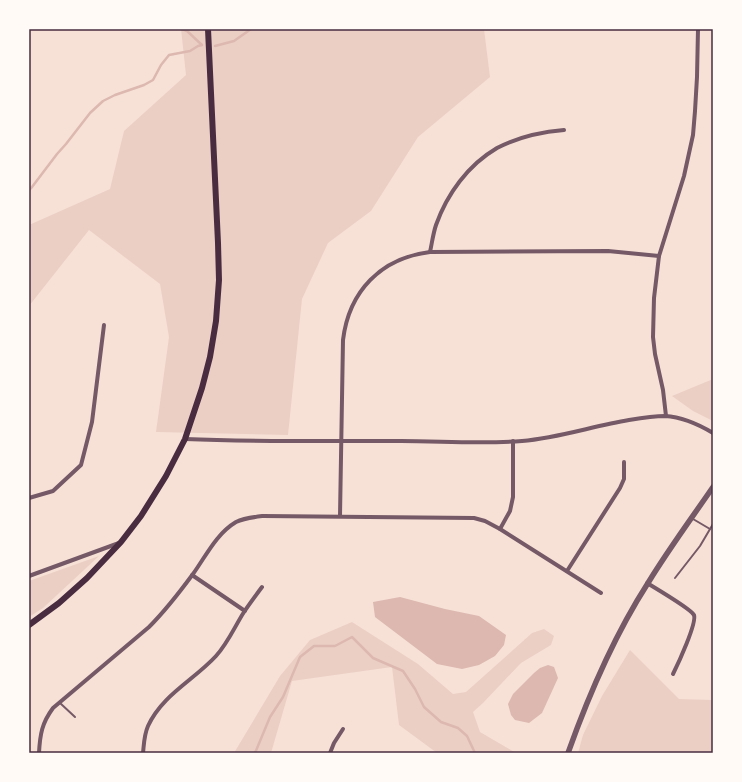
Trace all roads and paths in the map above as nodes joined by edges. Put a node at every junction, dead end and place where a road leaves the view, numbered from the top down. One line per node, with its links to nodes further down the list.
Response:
1 (208, 29): 9 (main road)
2 (698, 29): 5 (street)
3 (564, 130): 4 (street)
4 (430, 252): 5 (street); 10 (street)
5 (660, 256): 7 (street)
6 (104, 326): 14 (street)
7 (666, 416): 8 (street); 11 (street)
8 (713, 433)
9 (186, 439): 10 (street); 20 (main road)
10 (341, 440): 11 (street); 15 (street)
11 (513, 441): 18 (street)
12 (624, 462): 21 (street)
13 (713, 487): 16 (street)
14 (29, 498)
15 (340, 516): 18 (street); 22 (street)
16 (692, 519): 19 (lane); 25 (street)
17 (713, 524): 19 (lane)
18 (500, 529): 21 (street)
19 (710, 529): 24 (lane)
20 (121, 542): 23 (street); 29 (main road)
21 (567, 571): 27 (street)
22 (192, 575): 28 (street); 31 (street)
23 (29, 576)
24 (676, 578)
25 (647, 583): 30 (street); 37 (street)
26 (262, 587): 28 (street)
27 (601, 592)
28 (245, 611): 35 (street)
29 (29, 625)
30 (673, 674)
31 (59, 702): 32 (lane); 34 (street)
32 (75, 718)
33 (343, 729): 36 (street)
34 (39, 753)
35 (143, 753)
36 (330, 753)
37 (568, 753)

